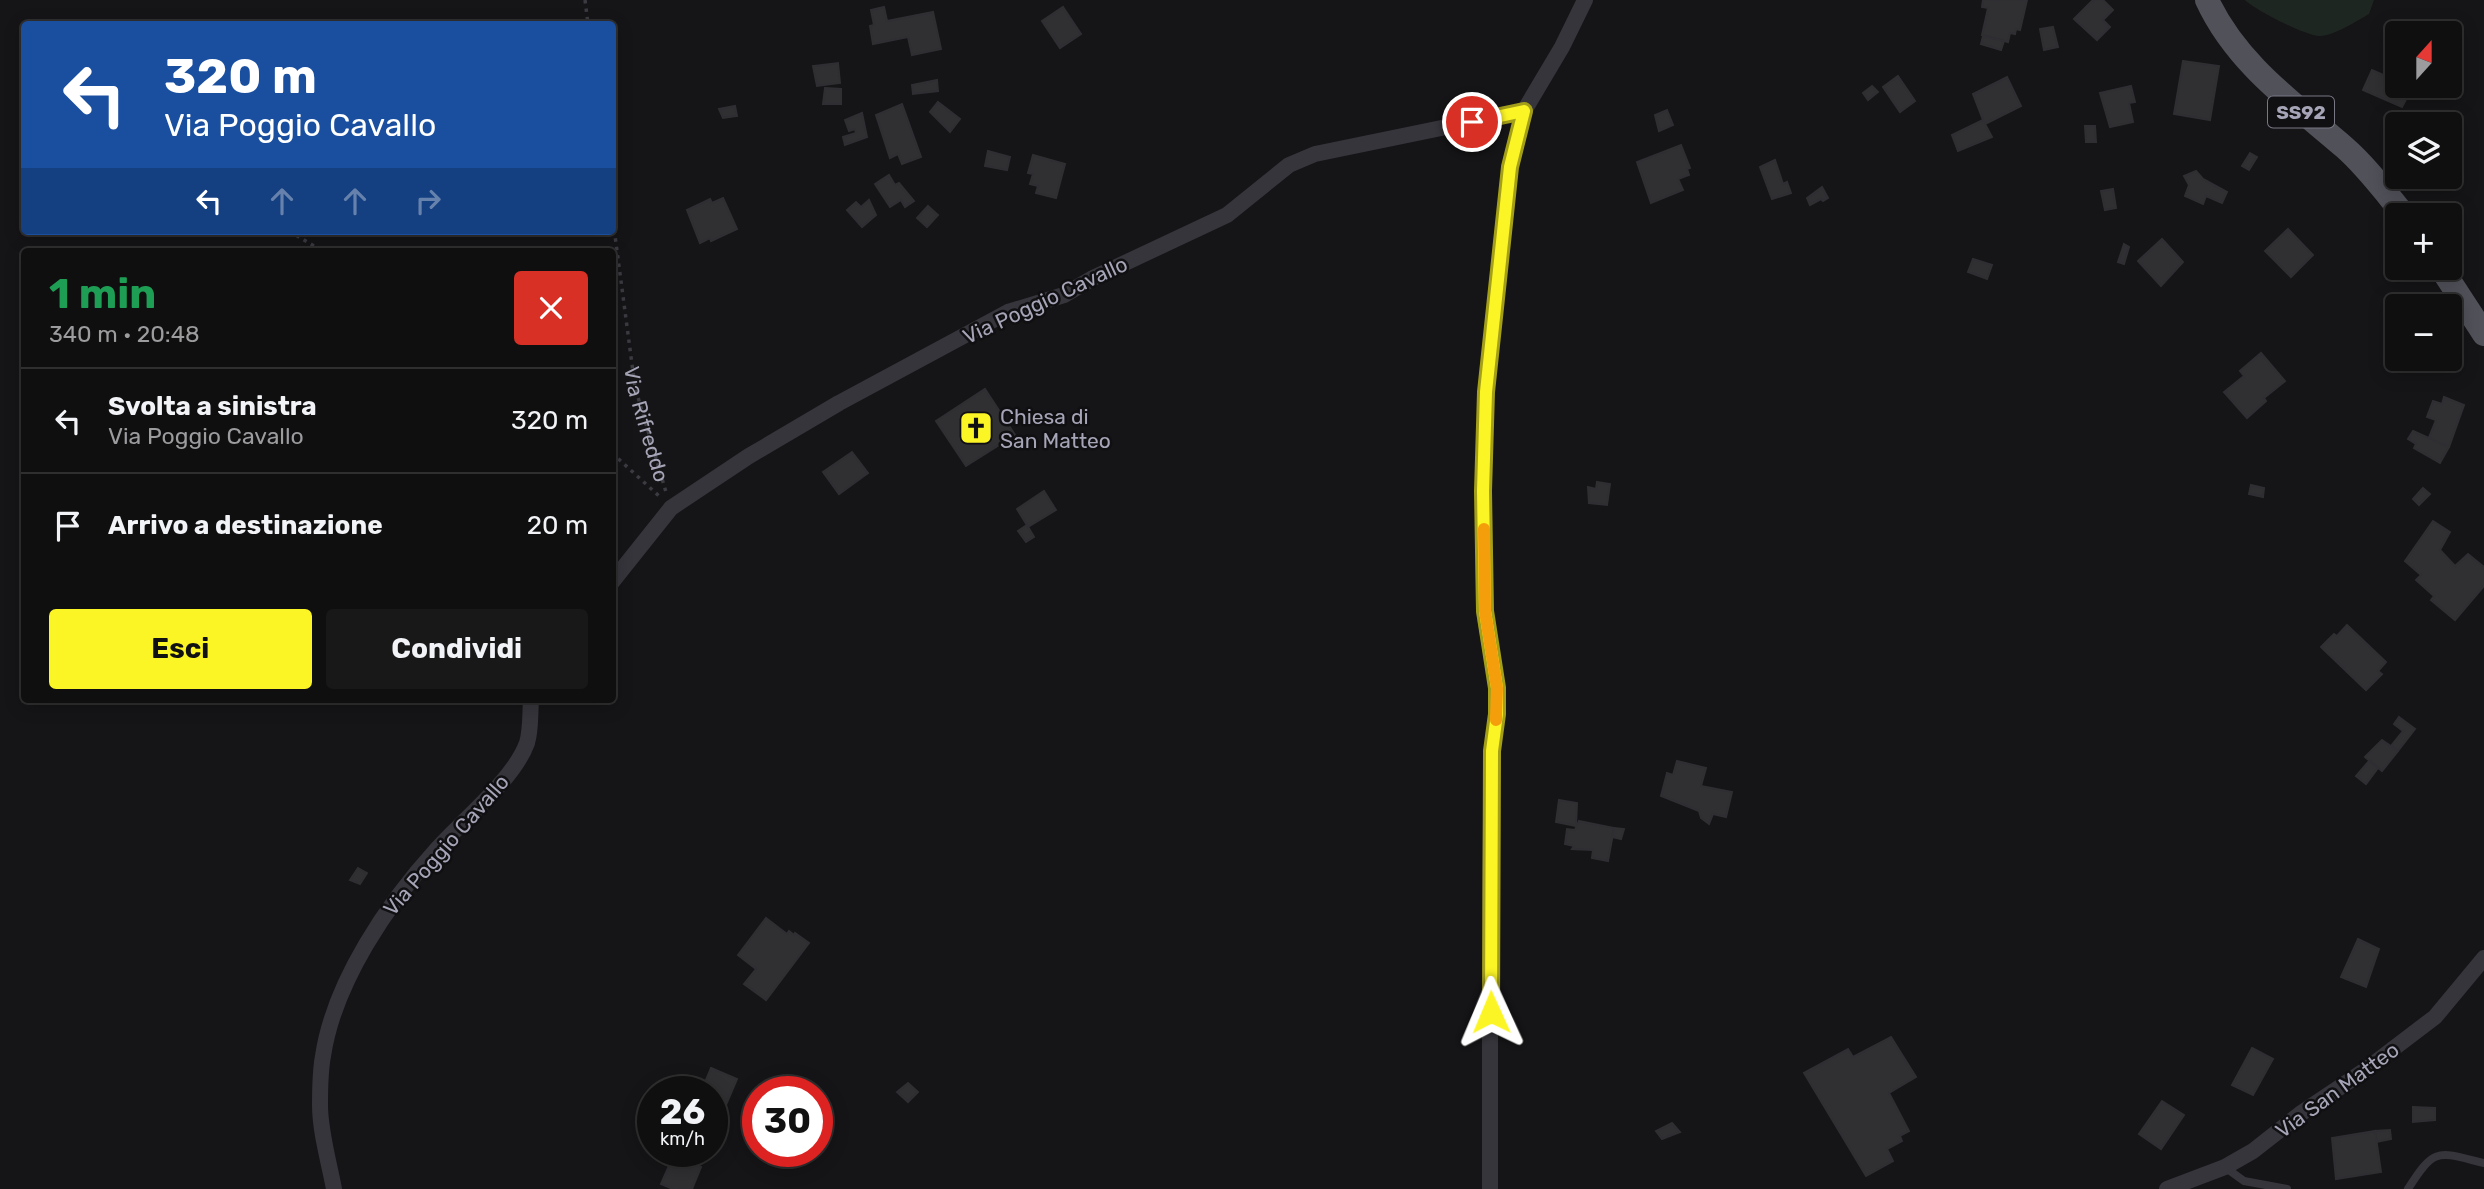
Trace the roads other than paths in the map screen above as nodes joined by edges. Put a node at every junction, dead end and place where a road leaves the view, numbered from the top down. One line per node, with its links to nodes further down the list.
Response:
1 (1585, 0): 3 (street)
2 (2207, 0): 4 (main road, SS92)
3 (1524, 111): 7 (street, Via Poggio Cavallo); 13 (street)
4 (2393, 203)
5 (2449, 280): 6 (main road)
6 (2484, 334)
7 (616, 577)
8 (531, 703): 12 (street, Via Poggio Cavallo)
9 (2484, 958): 11 (street, Via San Matteo)
10 (2484, 1163): 16 (lane)
11 (2225, 1167): 14 (street, Via San Matteo); 15 (lane)
12 (334, 1189)
13 (1490, 1189)
14 (2167, 1189)
15 (2287, 1189)
16 (2408, 1189)

